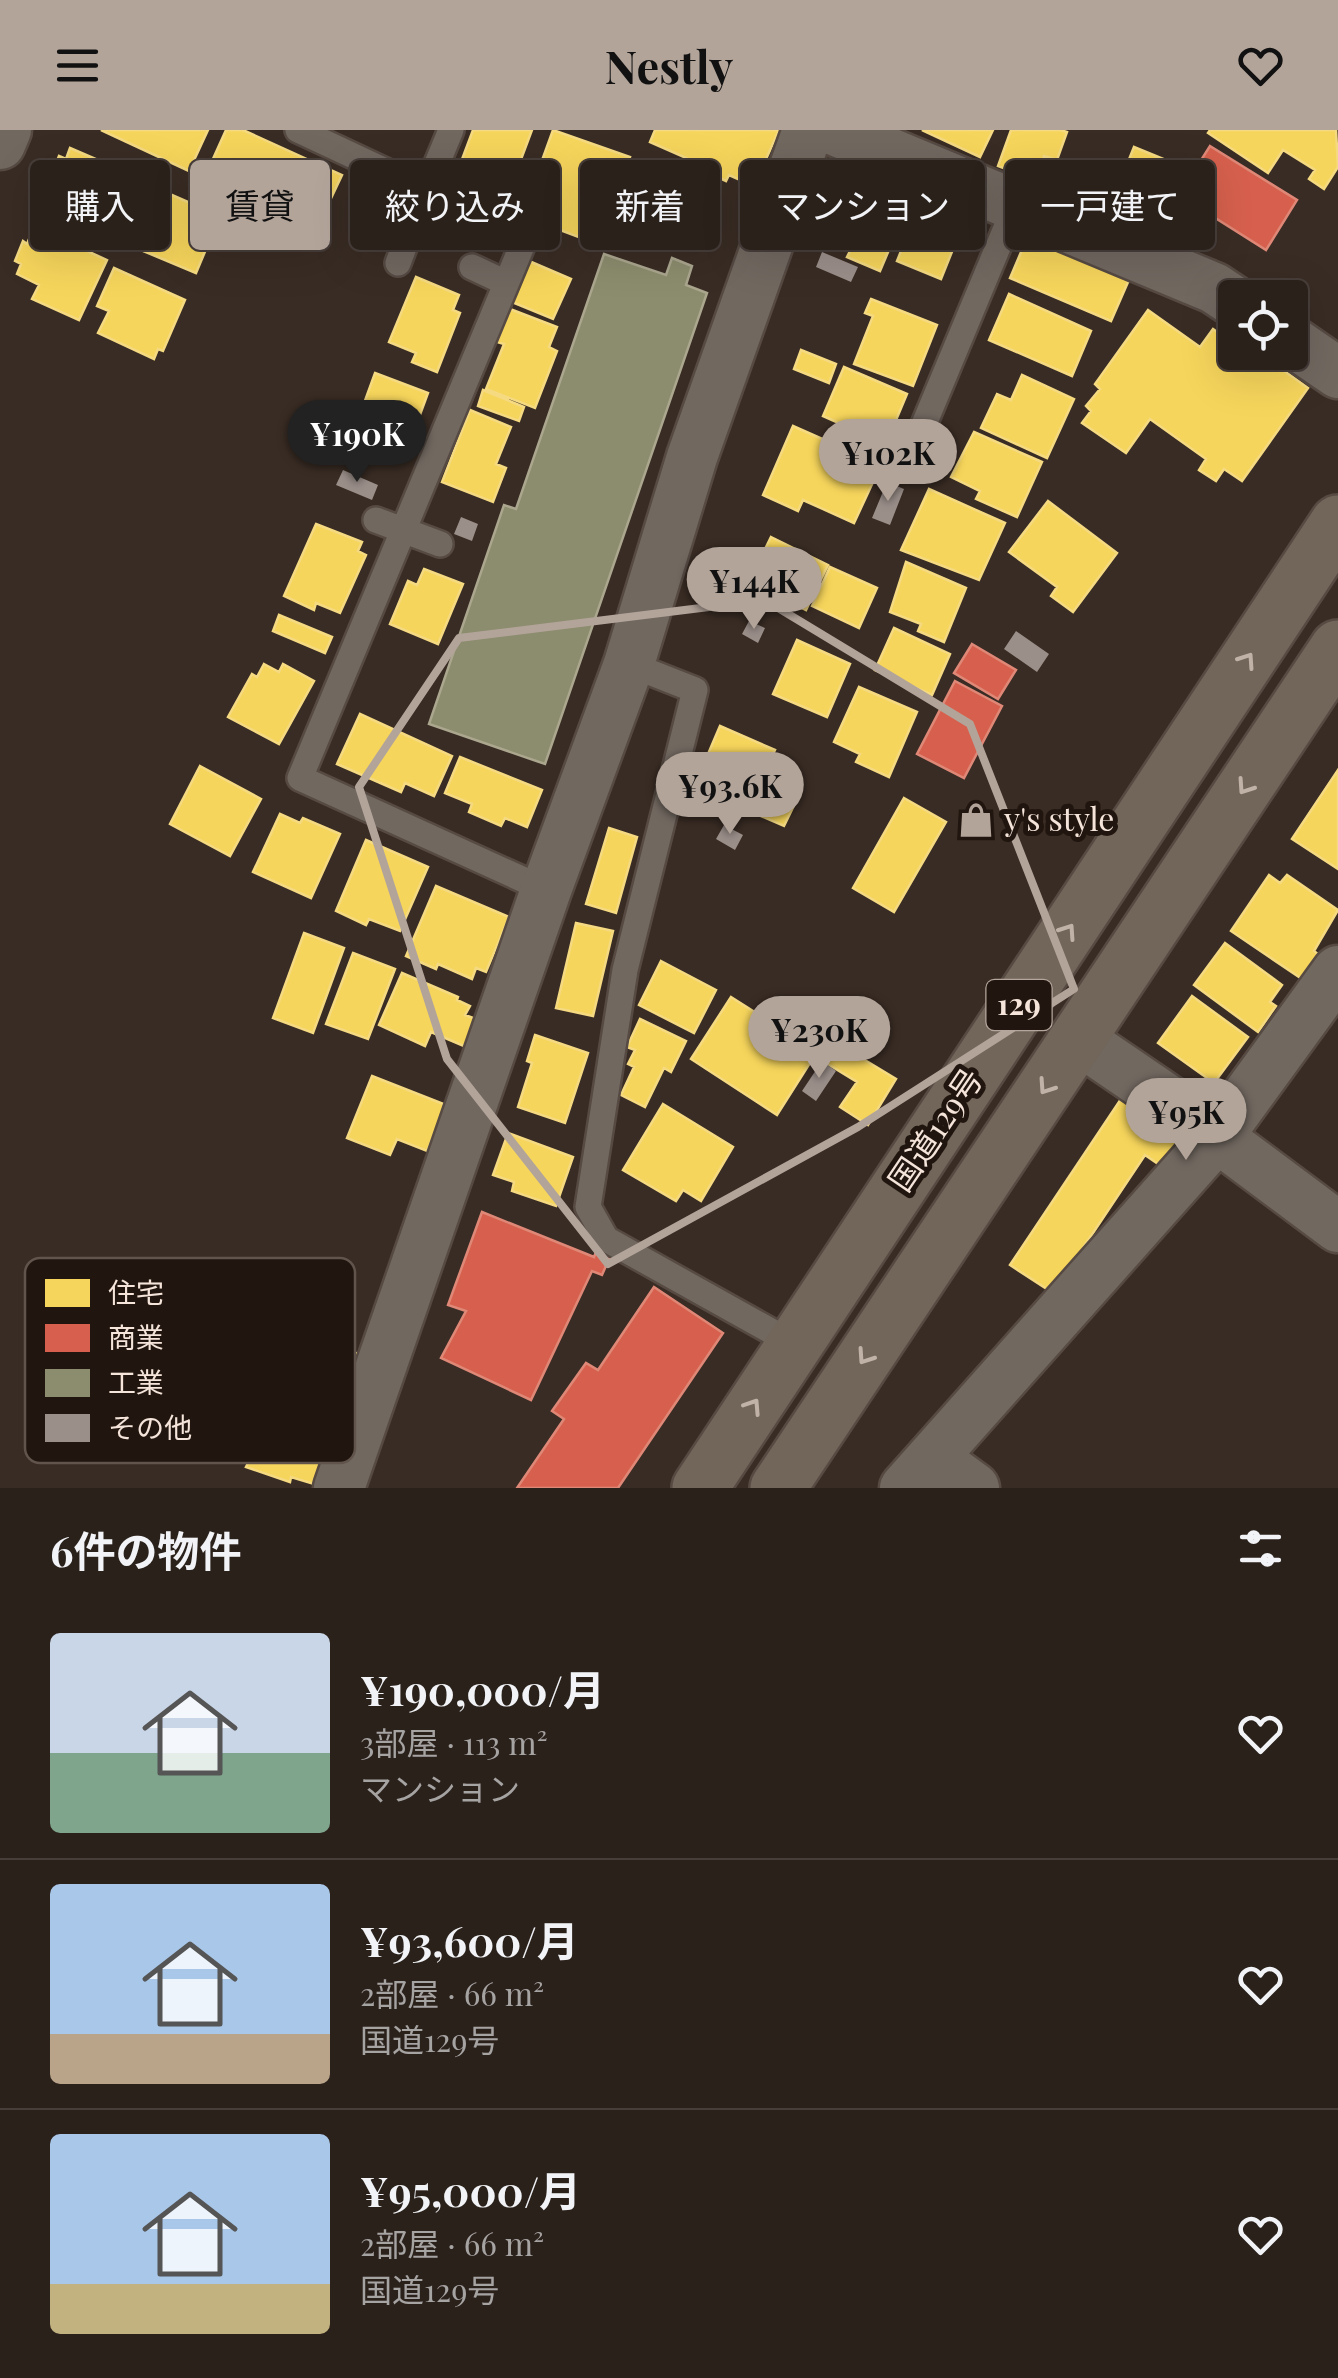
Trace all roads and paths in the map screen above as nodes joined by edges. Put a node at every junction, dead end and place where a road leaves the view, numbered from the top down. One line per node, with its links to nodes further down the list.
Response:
1 (6, 130): 6 (street)
2 (298, 130): 7 (lane)
3 (452, 130): 8 (lane)
4 (808, 130): 26 (street)
5 (834, 130): 9 (street)
6 (0, 144)
7 (362, 160)
8 (439, 160)
9 (1005, 200)
10 (1005, 230): 20 (lane)
11 (403, 250): 14 (lane)
12 (520, 250): 16 (lane)
13 (1124, 250): 17 (street)
14 (398, 263)
15 (472, 267): 16 (lane)
16 (506, 283): 23 (lane)
17 (1218, 291)
18 (1308, 352): 19 (street)
19 (1338, 372)
20 (907, 465)
21 (376, 520): 23 (lane)
22 (1338, 523): 34 (highway, 国道129号 / 129, one-way to 22)
23 (404, 529): 24 (lane); 28 (lane)
24 (440, 544)
25 (1338, 648): 31 (highway, 国道129号 / 129, one-way to 31)
26 (629, 664): 29 (street); 34 (lane)
27 (274, 778): 28 (lane)
28 (300, 778): 29 (lane)
29 (546, 890): 35 (street)
30 (1338, 971): 32 (street)
31 (1078, 1039): 32 (street); 40 (highway, 国道129号 / 129, one-way to 40)
32 (1218, 1136): 33 (street); 37 (street)
33 (1338, 1226)
34 (794, 1344): 39 (highway, 国道129号 / 129, one-way to 34)
35 (355, 1442)
36 (348, 1463): 38 (street)
37 (919, 1473): 41 (street)
38 (339, 1488)
39 (700, 1488)
40 (778, 1488)
41 (974, 1488)

